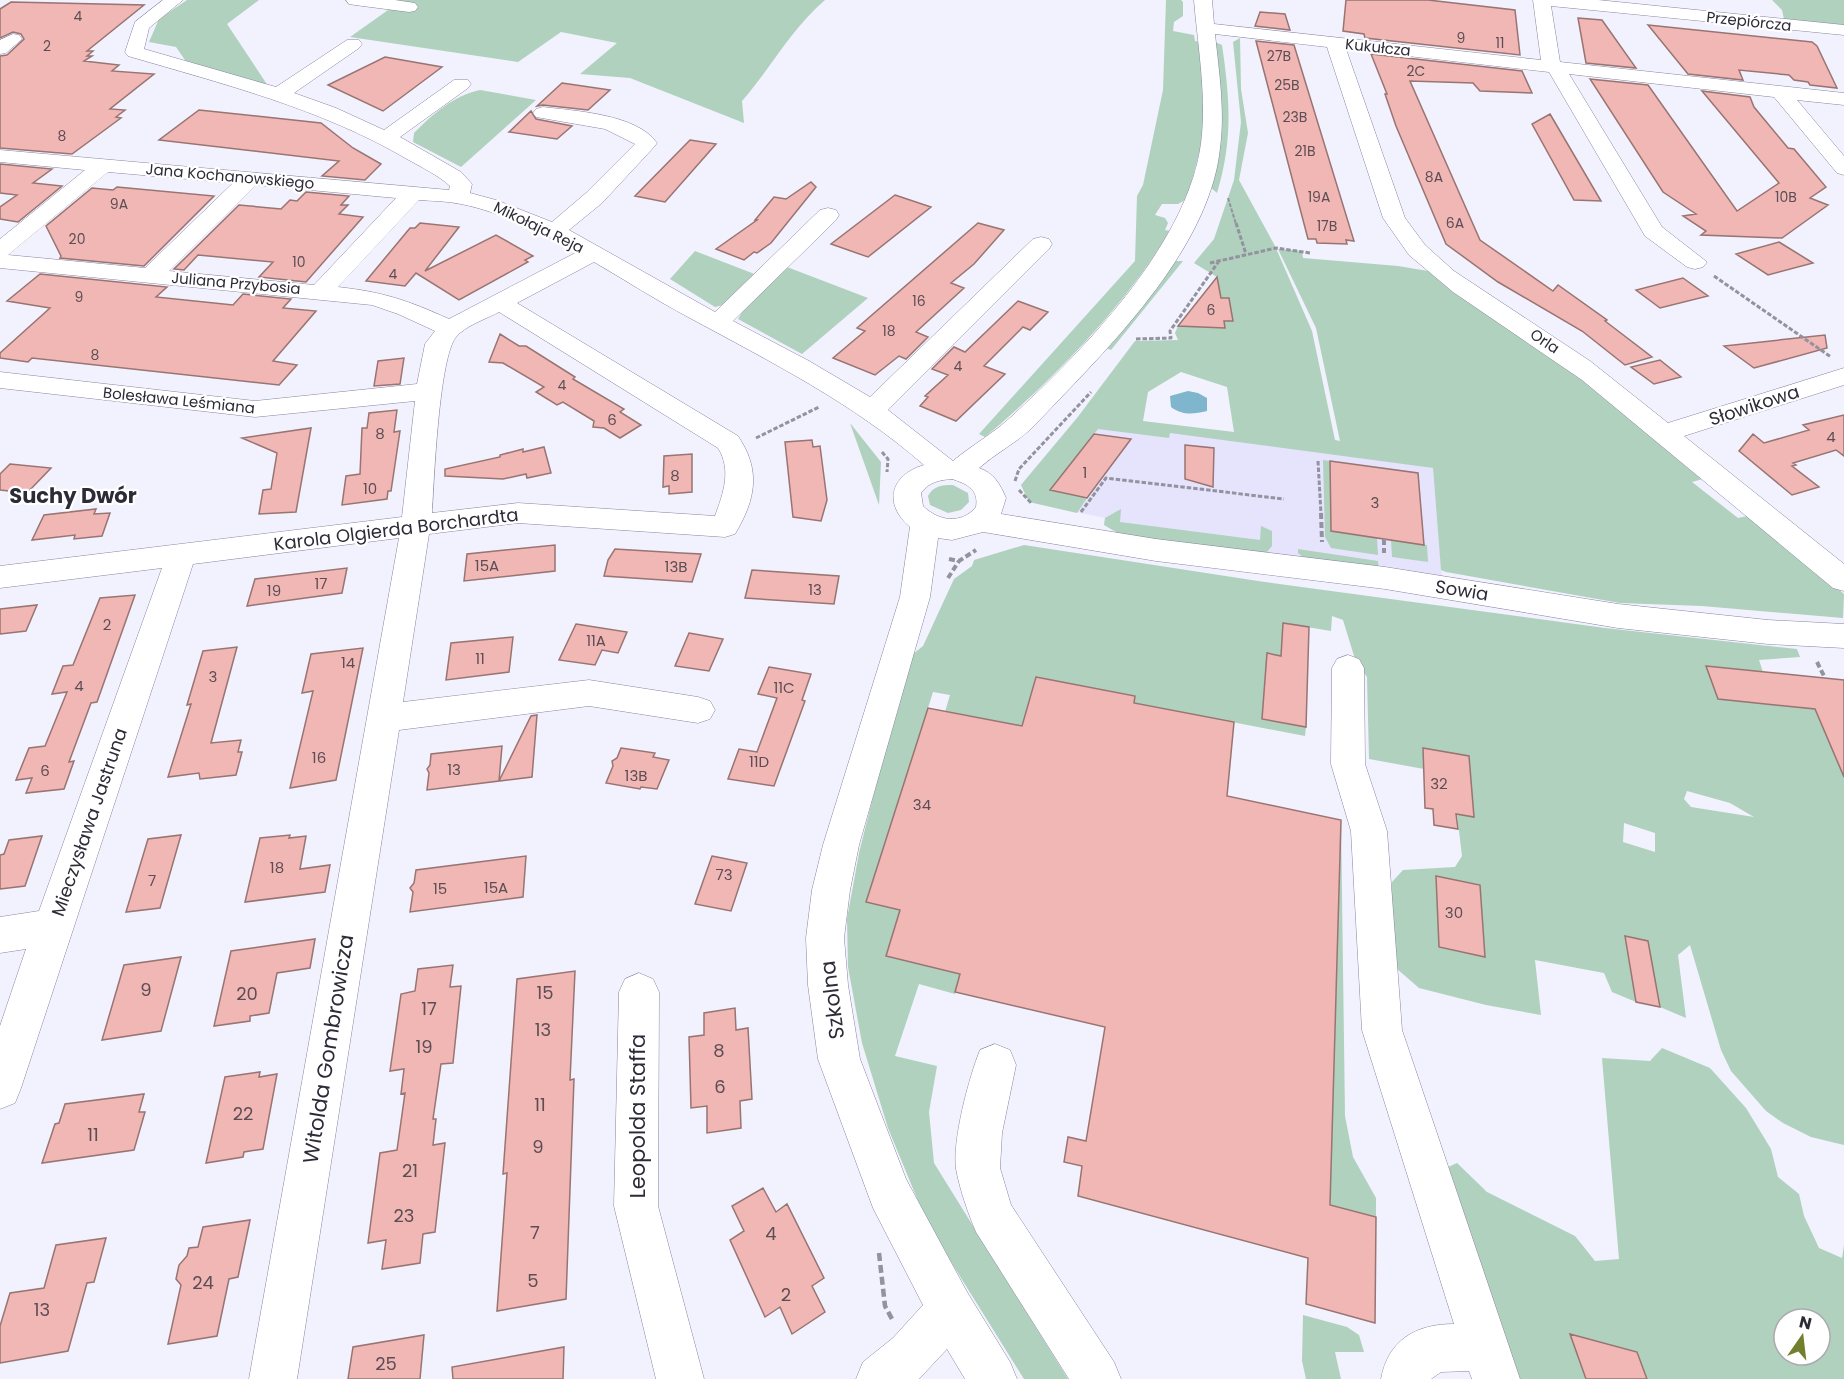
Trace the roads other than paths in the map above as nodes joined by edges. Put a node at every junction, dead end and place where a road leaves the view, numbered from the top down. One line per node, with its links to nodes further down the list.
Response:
1 (174, 0): 15 (street)
2 (355, 0): 5 (street)
3 (1203, 0): 6 (street, Szkolna)
4 (1544, 0): 7 (street, Przepiórcza); 10 (street)
5 (409, 7)
6 (1206, 28): 8 (street, Kukułcza); 43 (street, Szkolna)
7 (1844, 30)
8 (1334, 42): 10 (street, Kukułcza); 41 (street, Orla)
9 (353, 44): 15 (street)
10 (1553, 67): 14 (street, Kukułcza); 31 (street)
11 (439, 80): 12 (street)
12 (461, 84): 13 (street); 18 (street)
13 (483, 88)
14 (1780, 92): 16 (street, Kukułcza); 21 (street)
15 (279, 94): 18 (street)
16 (1844, 99)
17 (543, 113): 26 (street)
18 (386, 138): 24 (street)
19 (0, 156): 20 (street, Jana Kochanowskiego)
20 (104, 165): 22 (street, Jana Kochanowskiego); 28 (street)
21 (1844, 169)
22 (251, 178): 23 (street, Jana Kochanowskiego); 32 (street, Juliana Przybosia)
23 (414, 192): 24 (street, Jana Kochanowskiego); 33 (street, Juliana Przybosia)
24 (459, 197): 26 (street, Mikołaja Reja)
25 (828, 215): 35 (street)
26 (555, 231): 29 (street, Mikołaja Reja)
27 (1041, 244): 40 (street)
28 (0, 250)
29 (592, 253): 34 (street); 35 (street, Mikołaja Reja)
30 (0, 261): 32 (street, Juliana Przybosia)
31 (1695, 262)
32 (151, 275): 33 (street, Juliana Przybosia)
33 (321, 291): 36 (street, Juliana Przybosia)
34 (501, 303): 36 (street); 45 (street, Karola Olgierda Borchardta)
35 (717, 323): 40 (street, Mikołaja Reja)
36 (448, 329): 39 (street, Witolda Gombrowicza)
37 (1839, 368): 41 (street, Słowikowa)
38 (0, 380): 39 (street, Bolesława Leśmiana)
39 (429, 391): 45 (street, Witolda Gombrowicza)
40 (871, 412): 42 (street, Mikołaja Reja); 43 (street, Mikołaja Reja)
41 (1664, 433): 48 (street, Orla)
42 (919, 478): 43 (street); 44 (street)
43 (969, 496): 44 (street); 49 (street, Szkolna); 50 (street, Sowia)
44 (925, 523): 49 (street, Szkolna)
45 (416, 526): 46 (street, Karola Olgierda Borchardta); 53 (street, Witolda Gombrowicza)
46 (181, 556): 47 (street, Karola Olgierda Borchardta); 54 (street, Mieczysława Jastruna)
47 (0, 577)
48 (1844, 580)
49 (915, 597): 59 (street, Szkolna)
50 (1844, 636)
51 (1348, 668): 60 (street)
52 (698, 710): 53 (street)
53 (383, 718): 62 (street, Witolda Gombrowicza)
54 (52, 927): 55 (street); 58 (street, Mieczysława Jastruna)
55 (0, 935)
56 (639, 992): 63 (street, Leopolda Staffa)
57 (995, 1065): 65 (street)
58 (0, 1088)
59 (950, 1309): 61 (street); 64 (street, Szkolna)
60 (1491, 1363): 66 (street)
61 (896, 1367)
62 (273, 1379)
63 (680, 1379)
64 (993, 1379)
65 (1097, 1379)
66 (1405, 1379)

